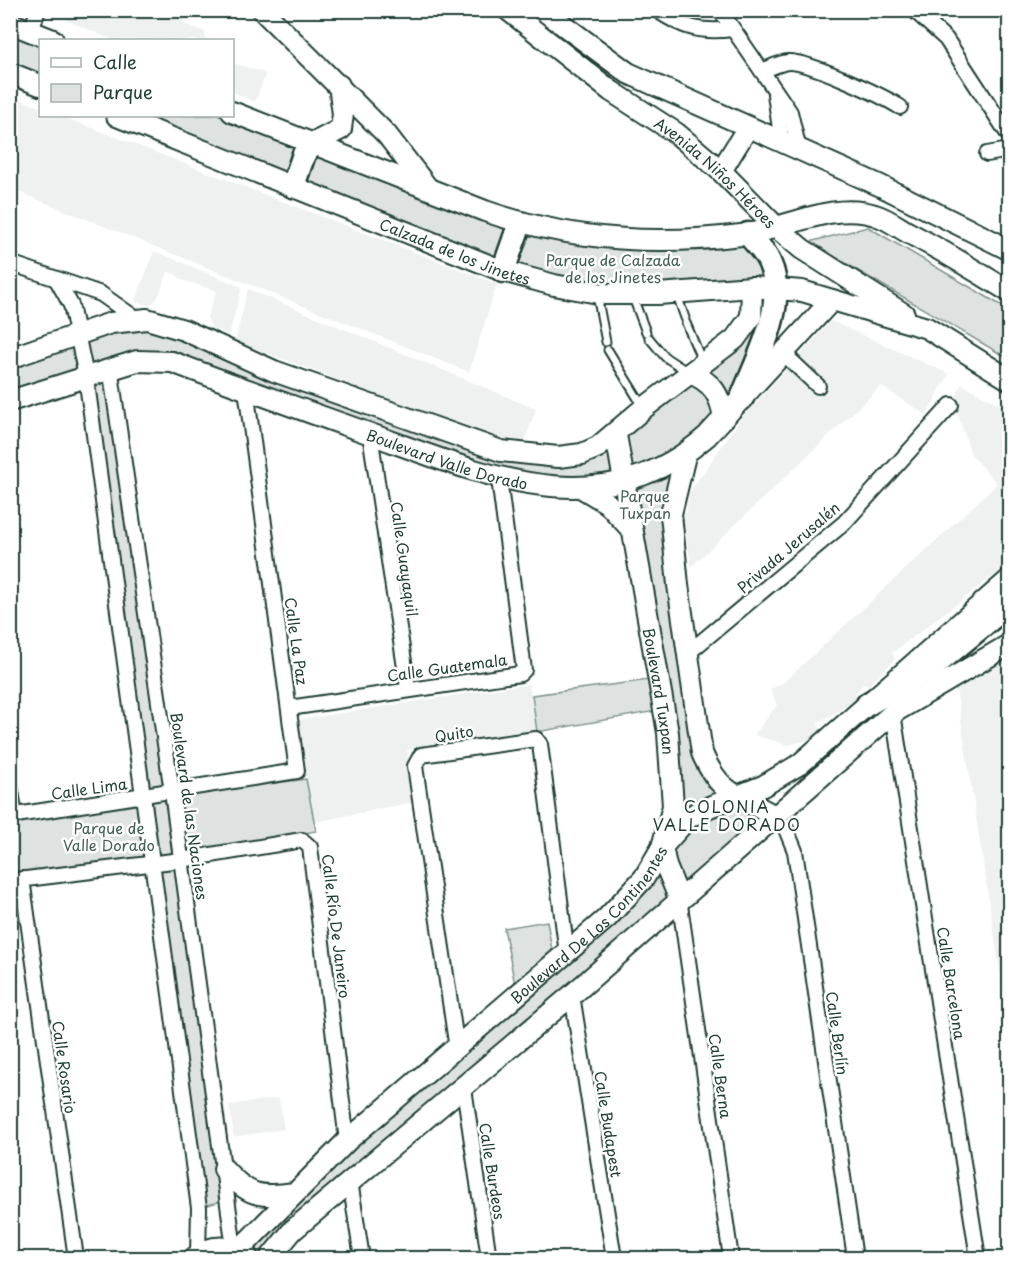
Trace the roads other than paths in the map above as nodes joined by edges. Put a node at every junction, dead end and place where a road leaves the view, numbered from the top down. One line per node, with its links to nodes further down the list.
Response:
1 (38, 10): 10 (street)
2 (262, 10): 15 (street)
3 (508, 10): 25 (street, Avenida Niños Héroes)
4 (543, 10): 19 (street)
5 (657, 10): 9 (street)
6 (720, 10): 9 (street)
7 (914, 10): 20 (street)
8 (10, 23): 10 (street)
9 (732, 28): 12 (street)
10 (31, 31): 11 (street)
11 (51, 39)
12 (762, 71): 16 (street); 22 (street)
13 (10, 73): 14 (street)
14 (39, 85)
15 (339, 85): 21 (street); 27 (street)
16 (900, 107)
17 (234, 113): 21 (street)
18 (120, 117): 26 (street, Calzada de los Jinetes)
19 (748, 127): 22 (street); 25 (street)
20 (1010, 137)
21 (312, 144): 26 (main road); 27 (street)
22 (790, 147): 31 (street)
23 (1010, 150): 24 (street)
24 (987, 154)
25 (721, 171): 29 (street, Avenida Niños Héroes)
26 (292, 186): 35 (street, Calzada de los Jinetes)
27 (427, 187): 28 (street)
28 (520, 223): 30 (street); 35 (main road)
29 (777, 228): 30 (street); 39 (street); 45 (street, Avenida Niños Héroes)
30 (748, 234): 38 (main road)
31 (989, 239): 32 (street); 33 (street)
32 (1010, 239)
33 (1010, 250)
34 (10, 263): 36 (street)
35 (503, 271): 40 (street, Calzada de los Jinetes)
36 (57, 280): 44 (street); 47 (street)
37 (752, 287): 38 (street, Calzada de los Jinetes); 41 (street, Calzada de los Jinetes); 52 (street, Boulevard Valle Dorado)
38 (776, 288): 43 (street, Calzada de los Jinetes); 57 (main road)
39 (1010, 292)
40 (597, 293): 42 (street, Calzada de los Jinetes); 60 (lane)
41 (676, 293): 42 (street, Calzada de los Jinetes); 52 (lane)
42 (632, 294): 52 (lane)
43 (832, 300): 45 (street, Calzada de los Jinetes); 48 (street, Boulevard Valle Dorado)
44 (135, 318): 46 (street, Boulevard Valle Dorado); 47 (street, Boulevard Valle Dorado)
45 (927, 328): 54 (street, Calzada de los Jinetes)
46 (184, 330): 50 (street); 63 (street, Boulevard Valle Dorado)
47 (76, 335): 49 (street, Boulevard Valle Dorado); 53 (street)
48 (782, 352): 55 (street); 57 (street, Boulevard Valle Dorado)
49 (10, 358)
50 (172, 362): 51 (street, Boulevard Valle Dorado); 56 (street, Boulevard Valle Dorado)
51 (110, 368): 53 (street, Boulevard Valle Dorado); 78 (street, Boulevard de las Naciones)
52 (696, 368): 60 (street, Boulevard Valle Dorado); 61 (street)
53 (86, 376): 58 (street, Boulevard Valle Dorado); 79 (street)
54 (1010, 380)
55 (818, 386)
56 (246, 389): 62 (street, Boulevard Valle Dorado); 75 (street, Calle La Paz)
57 (742, 398): 61 (street, Boulevard Valle Dorado)
58 (10, 401)
59 (951, 405): 72 (street, Privada Jerusalén)
60 (644, 408): 63 (street, Boulevard Valle Dorado)
61 (724, 418): 64 (street, Boulevard Valle Dorado)
62 (370, 434): 65 (street, Boulevard Valle Dorado); 73 (street, Calle Guayaquil)
63 (616, 435): 66 (street, Boulevard Tuxpan)
64 (685, 456): 66 (street, Boulevard Valle Dorado); 72 (street)
65 (499, 479): 67 (street, Boulevard Valle Dorado); 73 (street, Calle Guatemala)
66 (625, 481): 67 (street, Boulevard Valle Dorado); 68 (street, Boulevard Tuxpan)
67 (582, 488): 68 (street)
68 (630, 528): 83 (street, Boulevard Tuxpan)
69 (1010, 579): 74 (street, Boulevard De Los Continentes)
70 (1010, 603): 74 (main road)
71 (1010, 644): 76 (street)
72 (688, 653): 80 (street)
73 (408, 688): 75 (street, Calle Guatemala)
74 (868, 704): 80 (street, Boulevard De Los Continentes)
75 (289, 708): 78 (street, Calle La Paz)
76 (893, 713): 82 (street); 105 (street, Calle Barcelona)
77 (10, 785): 81 (street)
78 (172, 792): 79 (street, Calle Lima); 84 (street, Boulevard de las Naciones)
79 (142, 797): 81 (street, Calle Lima); 85 (street)
80 (738, 797): 82 (street); 83 (street, Boulevard De Los Continentes)
81 (13, 816)
82 (776, 817): 87 (street); 104 (street, Calle Berlín)
83 (662, 847): 87 (street); 88 (street, Boulevard De Los Continentes)
84 (181, 861): 85 (street); 92 (street, Calle Río De Janeiro); 93 (street, Boulevard de las Naciones)
85 (152, 864): 86 (street); 97 (street)
86 (16, 880): 98 (street, Calle Rosario)
87 (679, 898): 89 (street); 103 (street, Calle Berna)
88 (567, 954): 90 (street, Boulevard De Los Continentes); 90 (street, Quito)
89 (572, 995): 91 (street); 102 (street, Calle Budapest)
90 (457, 1049): 92 (street, Boulevard De Los Continentes)
91 (464, 1088): 94 (street); 101 (street, Calle Burdeos)
92 (347, 1141): 95 (street, Boulevard De Los Continentes)
93 (224, 1169): 95 (street); 96 (street, Boulevard de las Naciones)
94 (350, 1181): 99 (street); 100 (street)
95 (294, 1193): 96 (street, Boulevard De Los Continentes)
96 (240, 1253): 97 (street)
97 (196, 1257)
98 (76, 1258)
99 (270, 1258)
100 (362, 1258)
101 (489, 1258)
102 (614, 1258)
103 (731, 1258)
104 (855, 1258)
105 (978, 1258)

